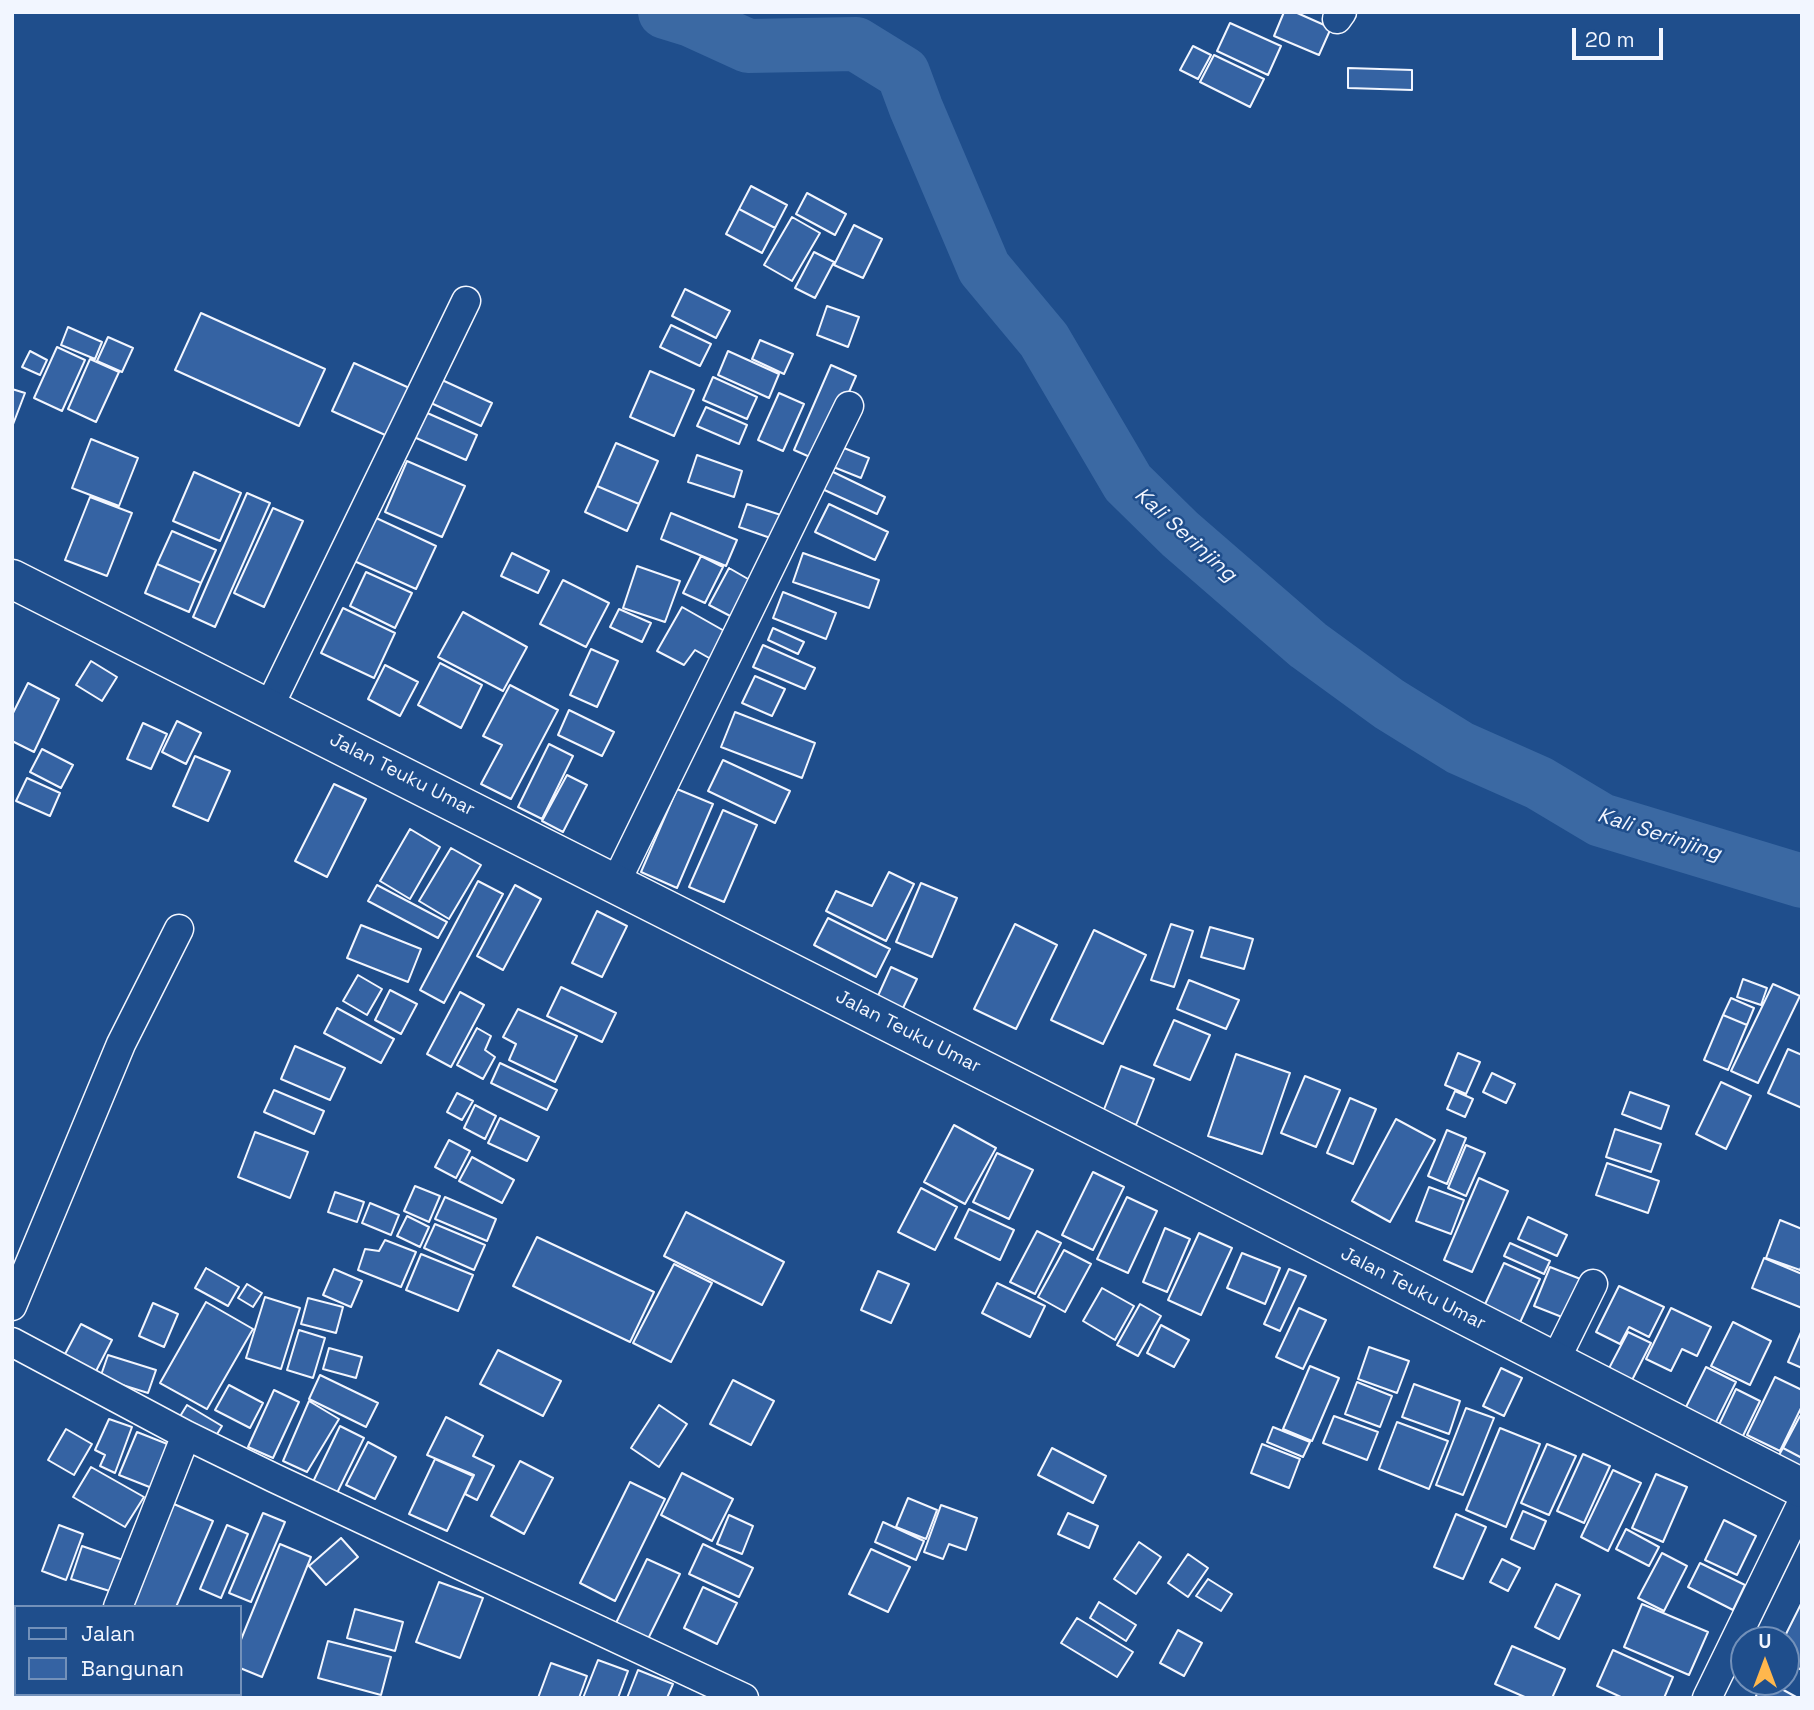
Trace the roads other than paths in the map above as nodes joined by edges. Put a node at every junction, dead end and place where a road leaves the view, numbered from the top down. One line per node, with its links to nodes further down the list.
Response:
1 (466, 301): 4 (street)
2 (849, 406): 5 (street)
3 (12, 579): 4 (main road, Jalan Teuku Umar)
4 (269, 708): 5 (main road, Jalan Teuku Umar)
5 (615, 884): 10 (main road, Jalan Teuku Umar)
6 (179, 929): 8 (street)
7 (1593, 1284): 10 (street)
8 (12, 1306)
9 (12, 1342): 11 (street)
10 (1555, 1361): 12 (main road, Jalan Teuku Umar)
11 (186, 1435): 14 (street); 15 (street)
12 (1802, 1488)
13 (1802, 1503): 16 (street)
14 (119, 1605)
15 (744, 1698)
16 (1707, 1698)

